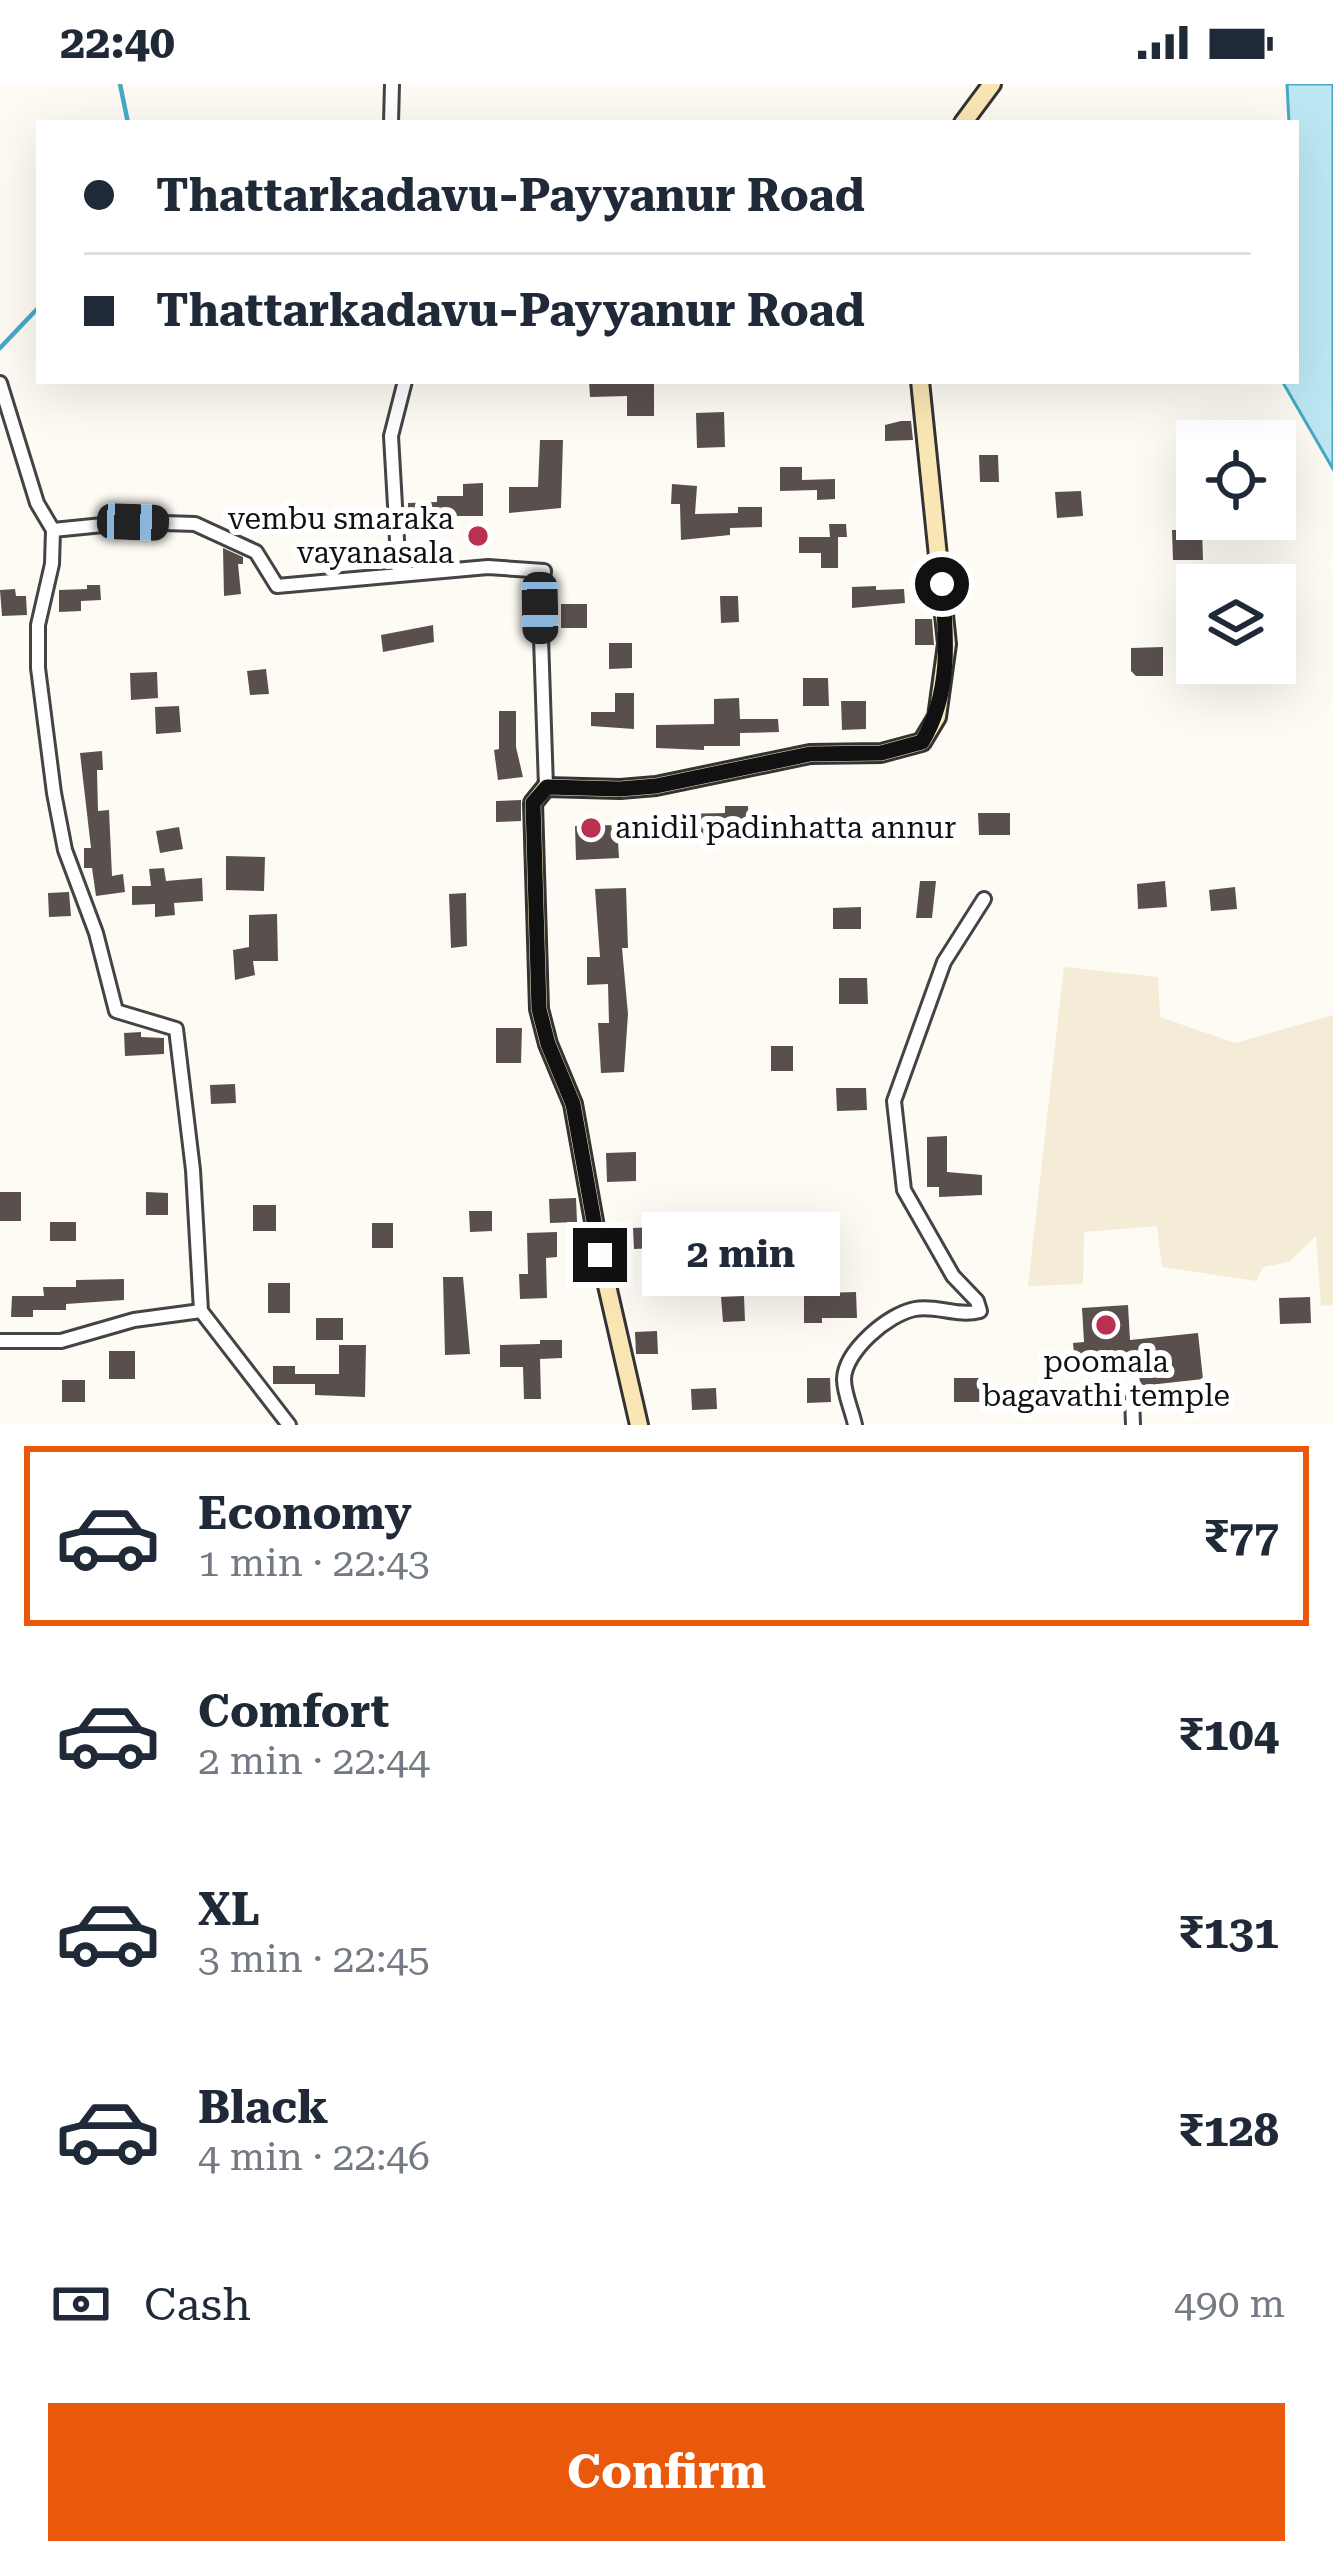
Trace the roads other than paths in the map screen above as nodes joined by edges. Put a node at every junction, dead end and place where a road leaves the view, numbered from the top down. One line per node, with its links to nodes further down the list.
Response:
1 (392, 84): 3 (street)
2 (992, 84): 4 (main road)
3 (391, 120)
4 (965, 120)
5 (0, 383): 8 (street)
6 (404, 384): 9 (street)
7 (920, 384): 10 (main road)
8 (53, 530): 9 (street); 12 (street)
9 (399, 575): 10 (street)
10 (547, 787): 16 (main road)
11 (984, 899): 17 (street)
12 (202, 1311): 13 (street); 15 (street)
13 (0, 1341)
14 (1132, 1396): 18 (street)
15 (289, 1425)
16 (639, 1425)
17 (855, 1425)
18 (1132, 1425)

